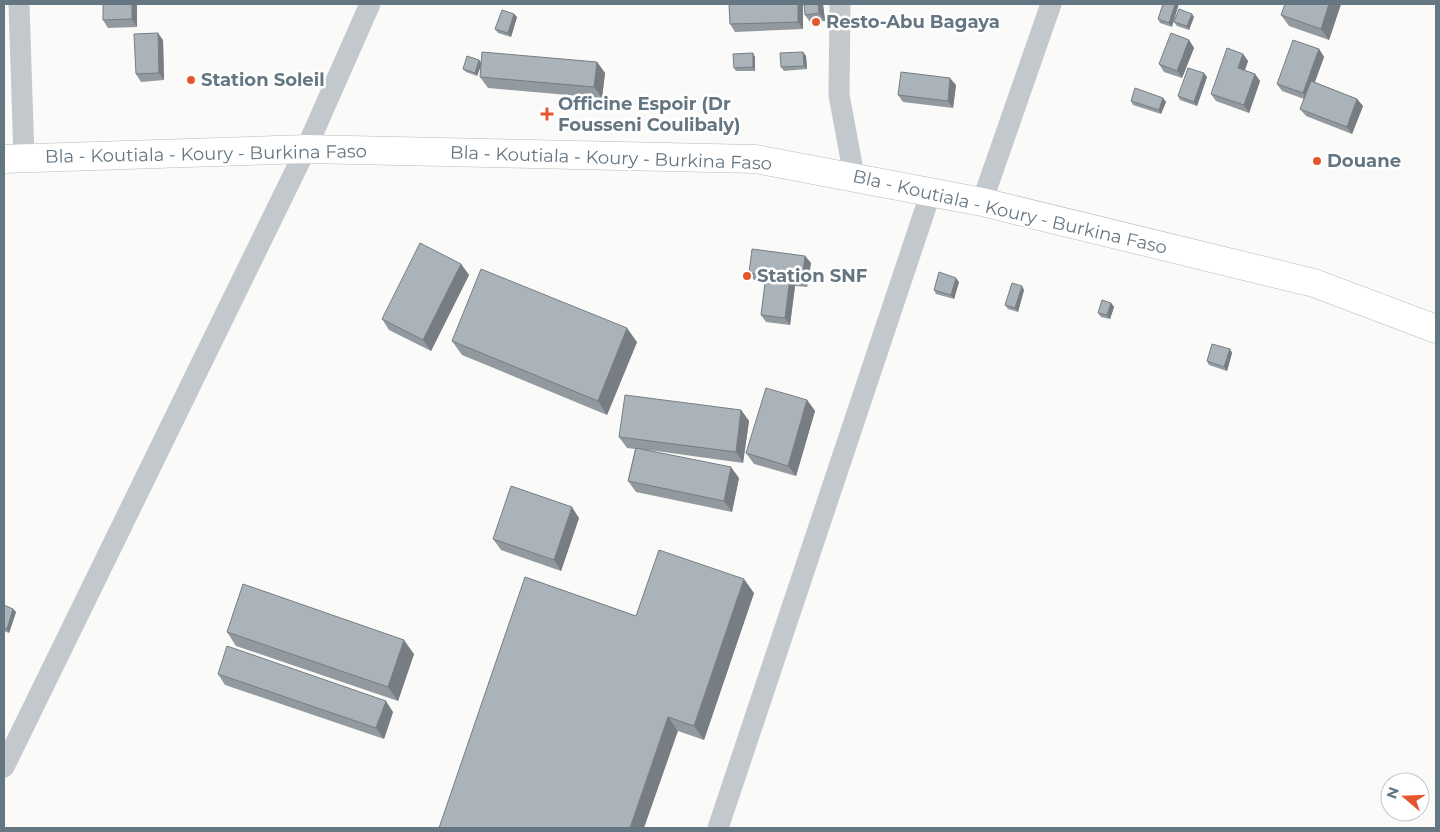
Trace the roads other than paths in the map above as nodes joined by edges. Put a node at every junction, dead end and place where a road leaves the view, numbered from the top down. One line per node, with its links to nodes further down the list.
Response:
1 (19, 4): 6 (street)
2 (370, 4): 5 (street)
3 (840, 4): 7 (street)
4 (1051, 4): 9 (street)
5 (306, 150): 6 (main road, Bla - Koutiala - Koury - Burkina Faso); 7 (main road, Bla - Koutiala - Koury - Burkina Faso); 11 (street)
6 (14, 158)
7 (854, 176): 8 (main road, Bla - Koutiala - Koury - Burkina Faso)
8 (931, 192): 9 (main road, Bla - Koutiala - Koury - Burkina Faso); 12 (street)
9 (982, 202): 10 (main road, Bla - Koutiala - Koury - Burkina Faso)
10 (1436, 330)
11 (4, 767)
12 (718, 828)

